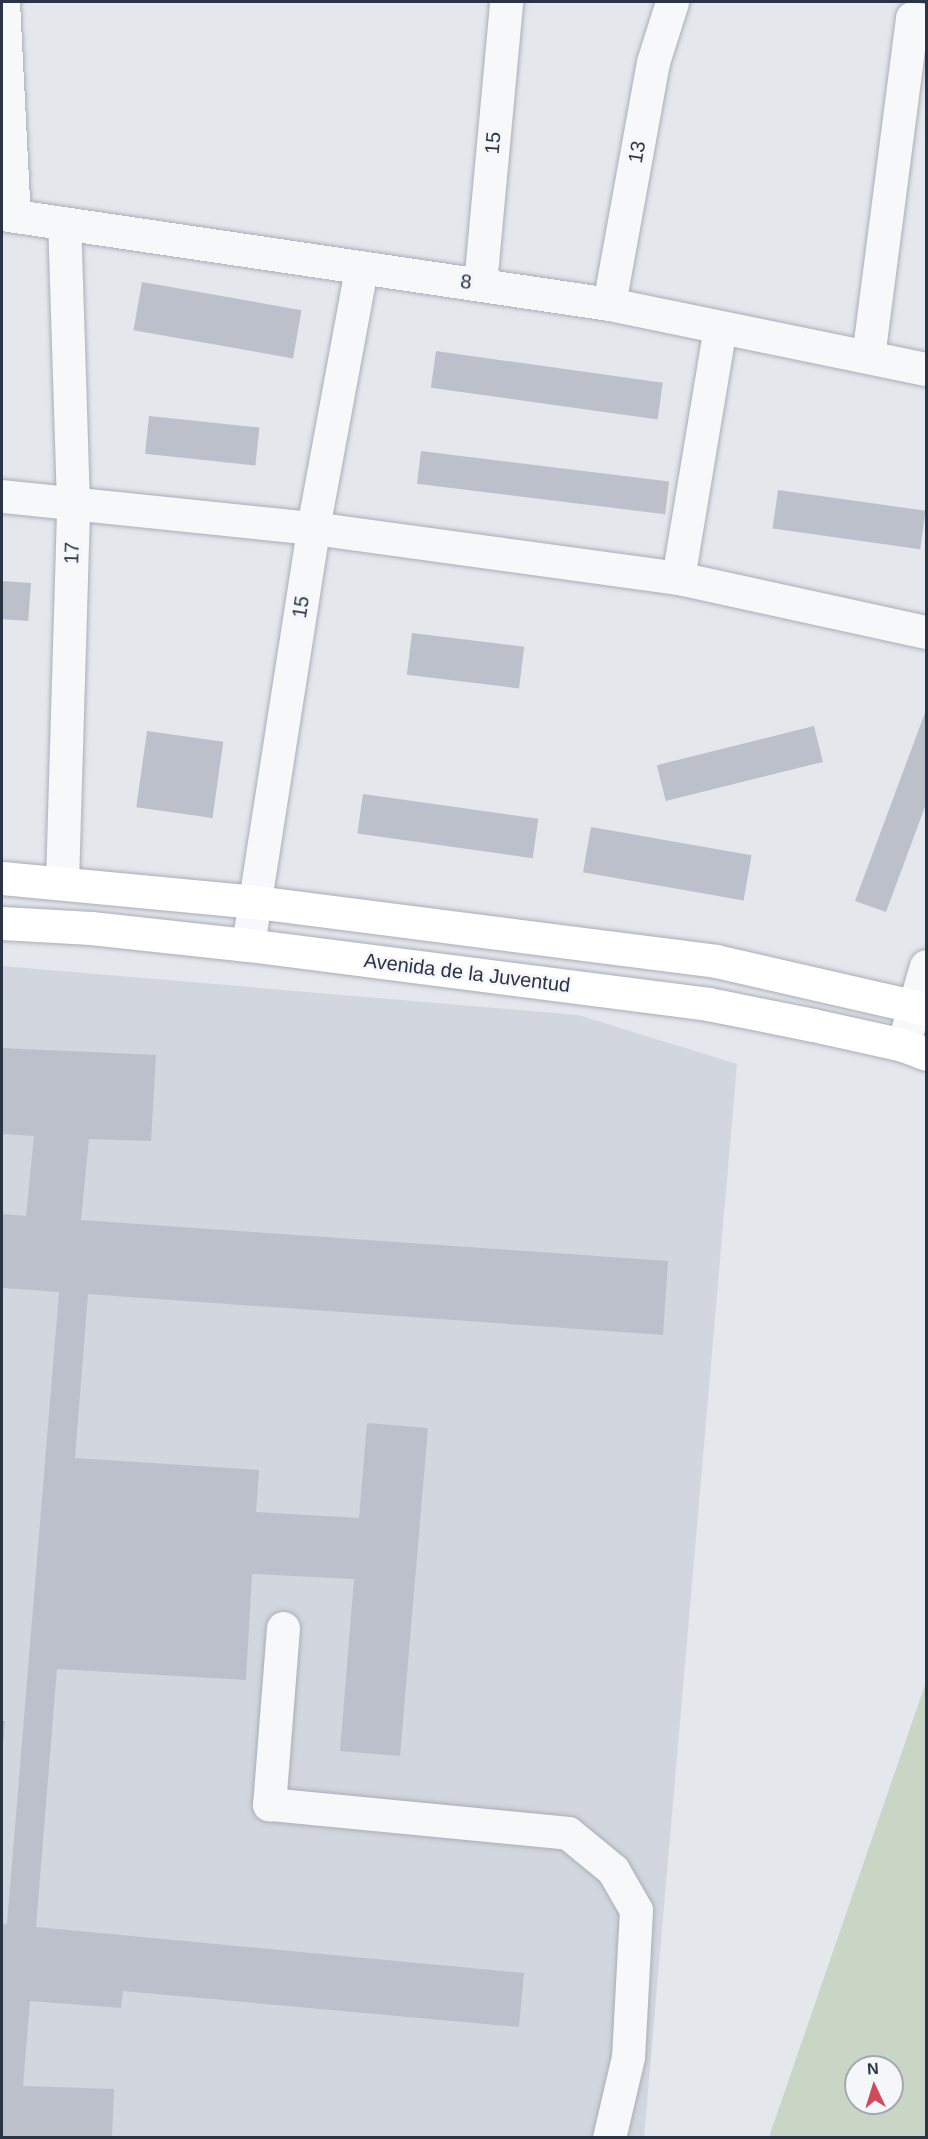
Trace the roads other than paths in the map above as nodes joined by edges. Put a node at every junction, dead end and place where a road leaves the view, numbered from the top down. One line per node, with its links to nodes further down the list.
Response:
1 (3, 2): 5 (street)
2 (506, 2): 8 (street, 15)
3 (672, 2): 9 (street, 13)
4 (927, 21): 11 (street)
5 (8, 215): 6 (street, 8)
6 (64, 223): 7 (street, 8); 14 (street, 17)
7 (361, 269): 8 (street, 8); 15 (street, 15)
8 (480, 284): 9 (street, 8)
9 (609, 304): 10 (street, 8)
10 (720, 327): 11 (street, 8); 16 (street)
11 (868, 357): 12 (street, 8)
12 (927, 369)
13 (2, 496): 14 (street)
14 (73, 504): 15 (street); 19 (street, 17)
15 (313, 528): 16 (street); 20 (street, 15)
16 (678, 578): 17 (street)
17 (927, 632)
18 (2, 878): 19 (main road)
19 (62, 882): 20 (main road)
20 (256, 902): 22 (street, 15); 23 (main road)
21 (2, 923): 22 (main road, Avenida de la Juventud)
22 (248, 945): 25 (main road, Avenida de la Juventud)
23 (716, 960): 25 (main road); 26 (main road)
24 (927, 966): 26 (street)
25 (708, 1004): 27 (main road, Avenida de la Juventud)
26 (921, 1007): 27 (street)
27 (915, 1050)
28 (283, 1628): 29 (street)
29 (609, 2138)

